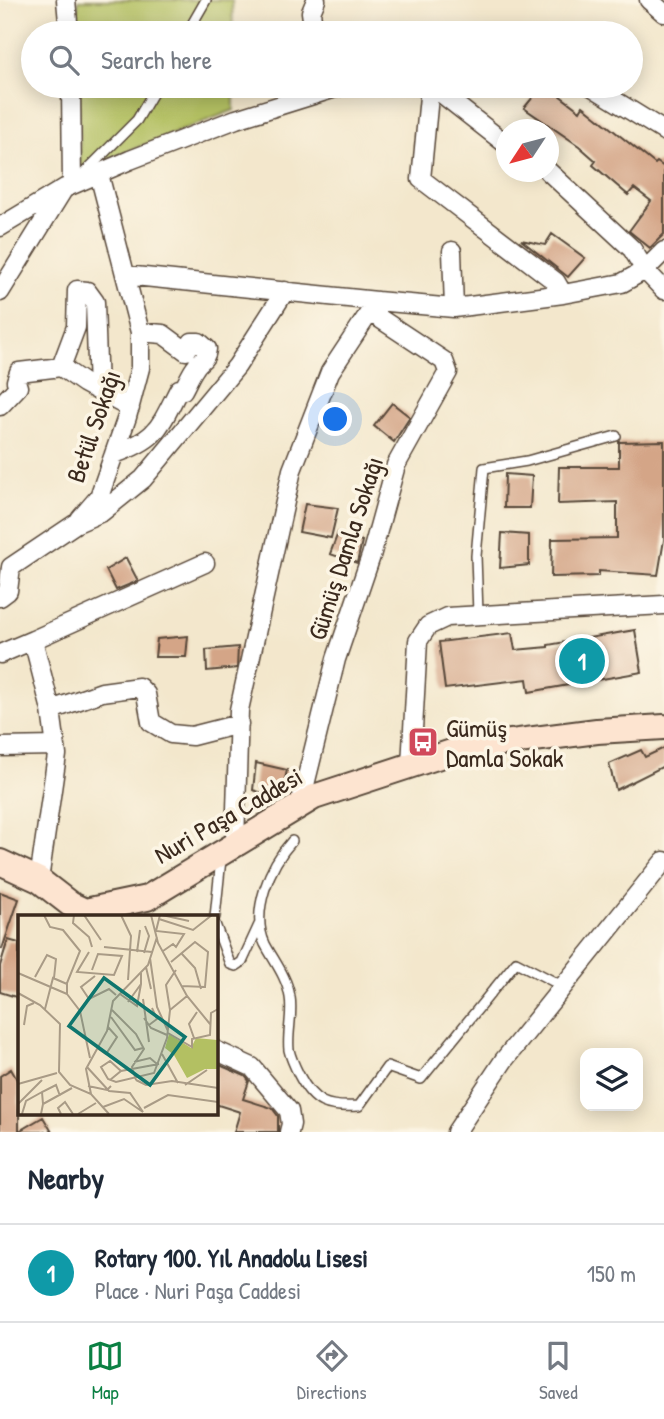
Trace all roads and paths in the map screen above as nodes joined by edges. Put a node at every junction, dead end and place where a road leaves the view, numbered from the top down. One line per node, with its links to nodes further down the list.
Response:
1 (66, 0): 6 (street)
2 (206, 0): 7 (lane)
3 (316, 0): 8 (street)
4 (649, 0): 5 (street)
5 (664, 13)
6 (68, 21)
7 (194, 21)
8 (312, 21)
9 (71, 98): 19 (street)
10 (150, 98): 19 (lane)
11 (290, 98): 17 (street)
12 (430, 98): 28 (street)
13 (447, 98): 16 (street)
14 (610, 98): 15 (street)
15 (664, 131)
16 (496, 136)
17 (99, 174): 19 (street); 24 (street, Betül Sokağı)
18 (559, 181): 23 (street)
19 (68, 186): 20 (street); 27 (street)
20 (0, 227)
21 (452, 251): 30 (street)
22 (664, 251): 23 (street)
23 (645, 270): 25 (street); 28 (street)
24 (125, 275): 26 (street, Gümüş Damla Sokağı); 31 (street, Betül Sokağı)
25 (664, 290)
26 (285, 291): 29 (street, Gümüş Damla Sokağı); 38 (street)
27 (0, 292)
28 (563, 294): 30 (street)
29 (373, 306): 30 (street); 47 (street); 52 (street, Gümüş Damla Sokağı)
30 (454, 308)
31 (140, 332): 35 (street, Betül Sokağı); 37 (street)
32 (61, 368): 33 (street); 33 (street); 34 (street)
33 (97, 391): 35 (street)
34 (0, 405)
35 (130, 408): 37 (street, Betül Sokağı)
36 (616, 436): 43 (lane)
37 (114, 454): 38 (street, Betül Sokağı)
38 (75, 524): 39 (street)
39 (6, 560): 41 (street)
40 (205, 563): 44 (street)
41 (0, 597)
42 (664, 605): 43 (street)
43 (478, 614): 51 (street)
44 (33, 640): 45 (street); 46 (street)
45 (0, 654)
46 (51, 710): 47 (street); 49 (street)
47 (239, 724): 54 (street)
48 (664, 727): 51 (street, Nuri Paşa Caddesi)
49 (56, 746): 50 (street); 57 (street)
50 (0, 747)
51 (411, 765): 52 (street, Nuri Paşa Caddesi)
52 (300, 805): 54 (street, Nuri Paşa Caddesi)
53 (292, 841): 60 (lane)
54 (228, 848): 58 (street, Nuri Paşa Caddesi); 59 (lane)
55 (664, 861): 62 (street)
56 (0, 862): 57 (street, Nuri Paşa Caddesi)
57 (38, 880): 58 (street, Nuri Paşa Caddesi)
58 (67, 910)
59 (215, 915)
60 (259, 925): 61 (lane); 62 (lane)
61 (217, 928)
62 (565, 987): 65 (street)
63 (217, 1051): 64 (street)
64 (289, 1132)
65 (456, 1132)

